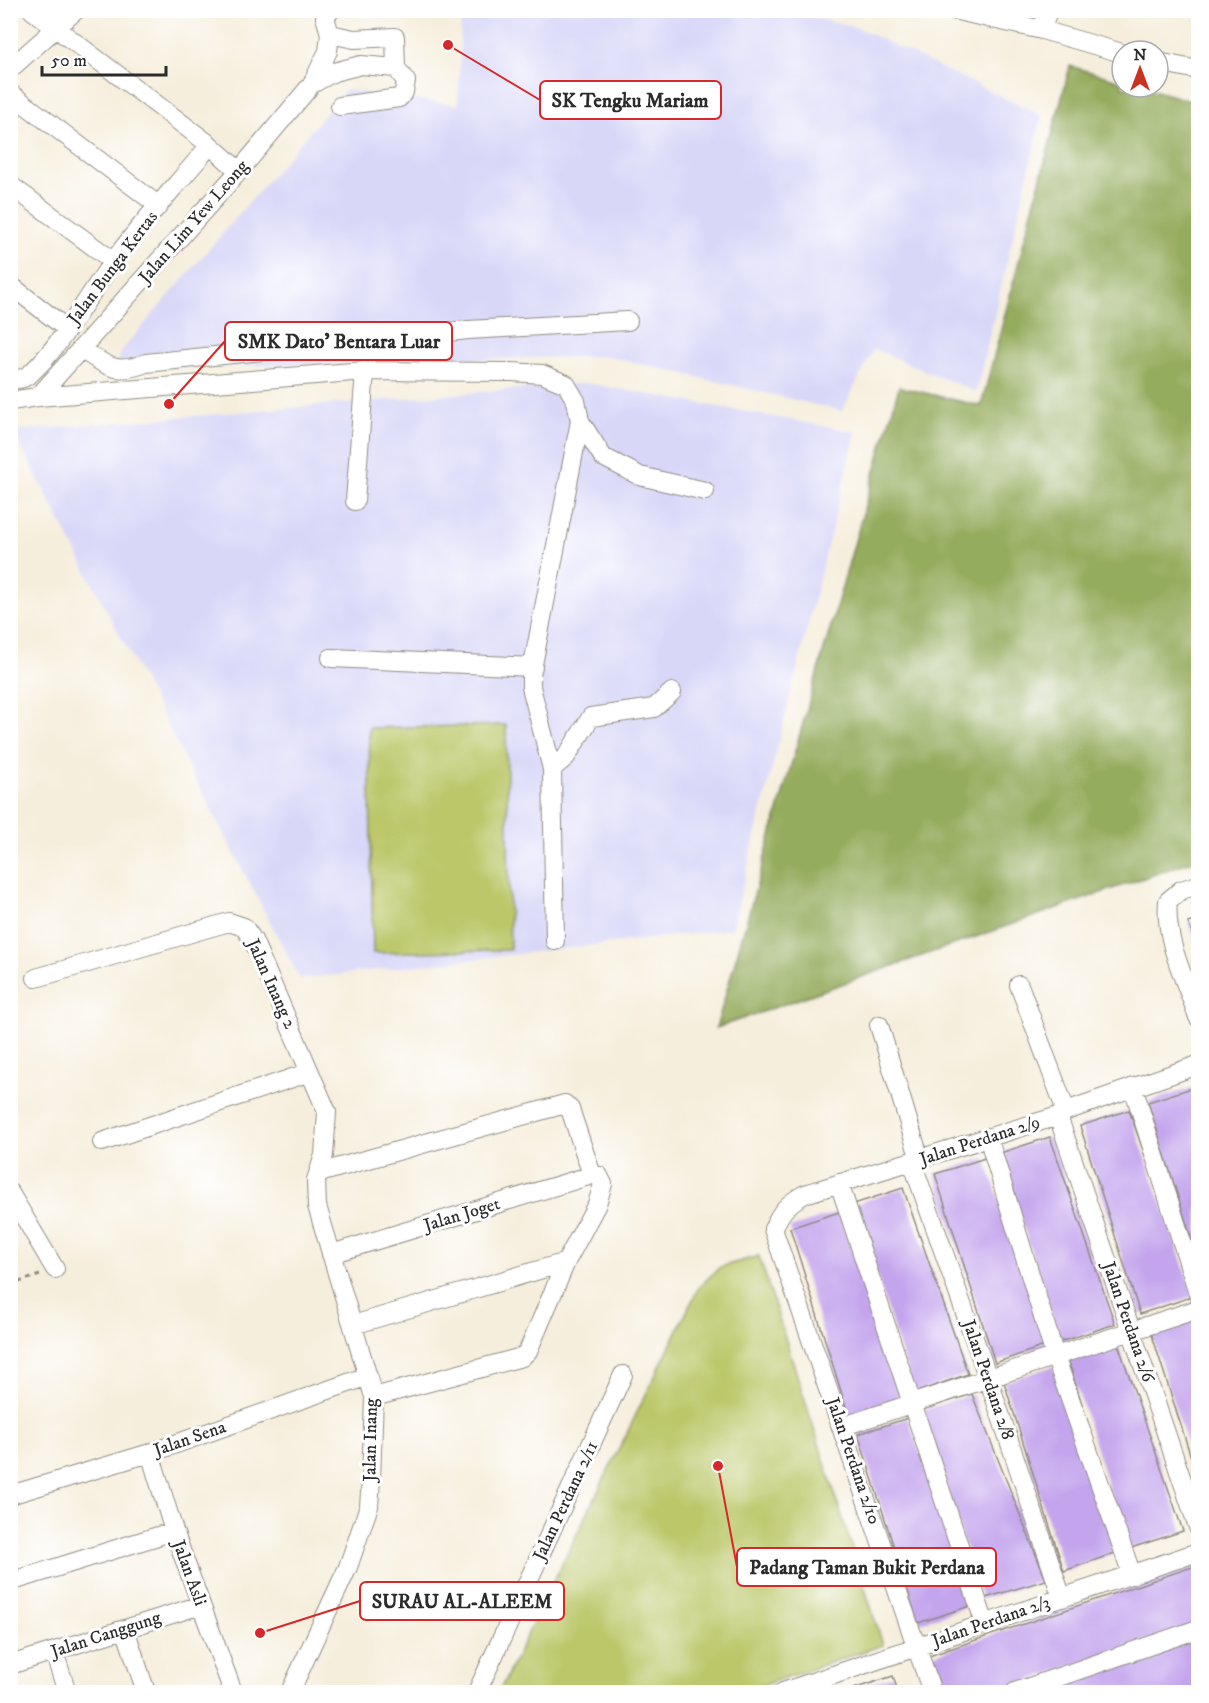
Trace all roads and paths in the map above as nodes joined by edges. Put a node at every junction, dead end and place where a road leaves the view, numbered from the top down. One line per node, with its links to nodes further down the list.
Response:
1 (32, 10): 6 (street)
2 (76, 10): 6 (street)
3 (954, 10): 7 (street)
4 (1048, 10): 7 (street)
5 (326, 18): 10 (street); 13 (street, Jalan Lim Yew Leong)
6 (57, 29): 11 (street); 16 (street)
7 (1042, 30): 8 (street)
8 (1110, 50)
9 (1170, 64): 12 (street)
10 (396, 68): 13 (street); 15 (street)
11 (10, 69)
12 (1198, 70)
13 (312, 84): 17 (street, Jalan Lim Yew Leong)
14 (10, 93): 19 (street)
15 (340, 106)
16 (210, 145): 17 (street); 19 (street, Jalan Bunga Kertas)
17 (239, 171): 24 (street, Jalan Lim Yew Leong)
18 (10, 185): 20 (street)
19 (159, 206): 20 (street, Jalan Bunga Kertas)
20 (113, 261): 23 (street, Jalan Bunga Kertas)
21 (10, 285): 23 (street)
22 (628, 321): 24 (street)
23 (67, 329): 26 (street, Jalan Bunga Kertas)
24 (82, 350): 27 (street, Jalan Lim Yew Leong)
25 (365, 371): 27 (street); 29 (street); 31 (street)
26 (10, 378)
27 (38, 397): 28 (street)
28 (10, 401)
29 (580, 421): 30 (street); 33 (street)
30 (705, 491)
31 (355, 501)
32 (331, 658): 33 (street)
33 (533, 667): 35 (street)
34 (672, 692): 35 (street)
35 (552, 769): 37 (street)
36 (1198, 885): 40 (street)
37 (555, 941)
38 (36, 978): 43 (street, Jalan Inang 2)
39 (1019, 985): 45 (street, Jalan Perdana 2/6)
40 (1198, 1017)
41 (879, 1025): 48 (street, Jalan Perdana 2/8)
42 (1198, 1065): 44 (street, Jalan Perdana 2/9)
43 (310, 1072): 47 (street); 50 (street, Jalan Inang 2)
44 (1133, 1087): 45 (street, Jalan Perdana 2/9); 58 (street)
45 (1062, 1113): 46 (street, Jalan Perdana 2/9); 61 (street, Jalan Perdana 2/6)
46 (988, 1137): 48 (street, Jalan Perdana 2/9); 62 (street)
47 (102, 1142)
48 (916, 1161): 51 (street, Jalan Perdana 2/9); 65 (street, Jalan Perdana 2/8)
49 (592, 1175): 50 (street); 54 (street, Jalan Joget); 55 (street)
50 (317, 1176): 54 (street, Jalan Inang)
51 (839, 1184): 53 (street, Jalan Perdana 2/9); 67 (street)
52 (10, 1193): 56 (street)
53 (773, 1229): 68 (street, Jalan Perdana 2/10)
54 (331, 1254): 60 (street, Jalan Inang)
55 (566, 1262): 60 (street); 66 (street)
56 (55, 1269): 57 (path)
57 (10, 1285)
58 (1198, 1293)
59 (1198, 1309): 61 (street)
60 (353, 1325): 64 (street, Jalan Inang)
61 (1131, 1331): 62 (street); 71 (street, Jalan Perdana 2/6)
62 (1055, 1356): 65 (street); 74 (street)
63 (623, 1375): 88 (street, Jalan Perdana 2/11)
64 (368, 1376): 66 (street, Jalan Inang); 69 (street, Jalan Sena)
65 (988, 1378): 67 (street); 76 (street, Jalan Perdana 2/8)
66 (374, 1397): 87 (street, Jalan Inang)
67 (912, 1404): 68 (street); 78 (street)
68 (841, 1427): 81 (street, Jalan Perdana 2/10)
69 (150, 1453): 70 (street, Jalan Sena); 72 (street, Jalan Asli)
70 (10, 1496)
71 (1198, 1527)
72 (174, 1530): 75 (street); 77 (street, Jalan Asli)
73 (1198, 1552): 74 (street, Jalan Perdana 2/3)
74 (1132, 1575): 76 (street, Jalan Perdana 2/3)
75 (10, 1582)
76 (1062, 1598): 78 (street, Jalan Perdana 2/3)
77 (201, 1605): 79 (street, Jalan Canggung); 86 (street, Jalan Asli)
78 (986, 1624): 81 (street, Jalan Perdana 2/3)
79 (125, 1629): 82 (street, Jalan Canggung); 85 (street)
80 (1198, 1629): 91 (street)
81 (917, 1647): 89 (street, Jalan Perdana 2/3); 90 (street, Jalan Perdana 2/10)
82 (54, 1652): 83 (street, Jalan Canggung); 84 (street)
83 (10, 1665)
84 (67, 1692)
85 (146, 1692)
86 (233, 1692)
87 (290, 1692)
88 (477, 1692)
89 (783, 1692)
90 (932, 1692)
91 (1015, 1692)

